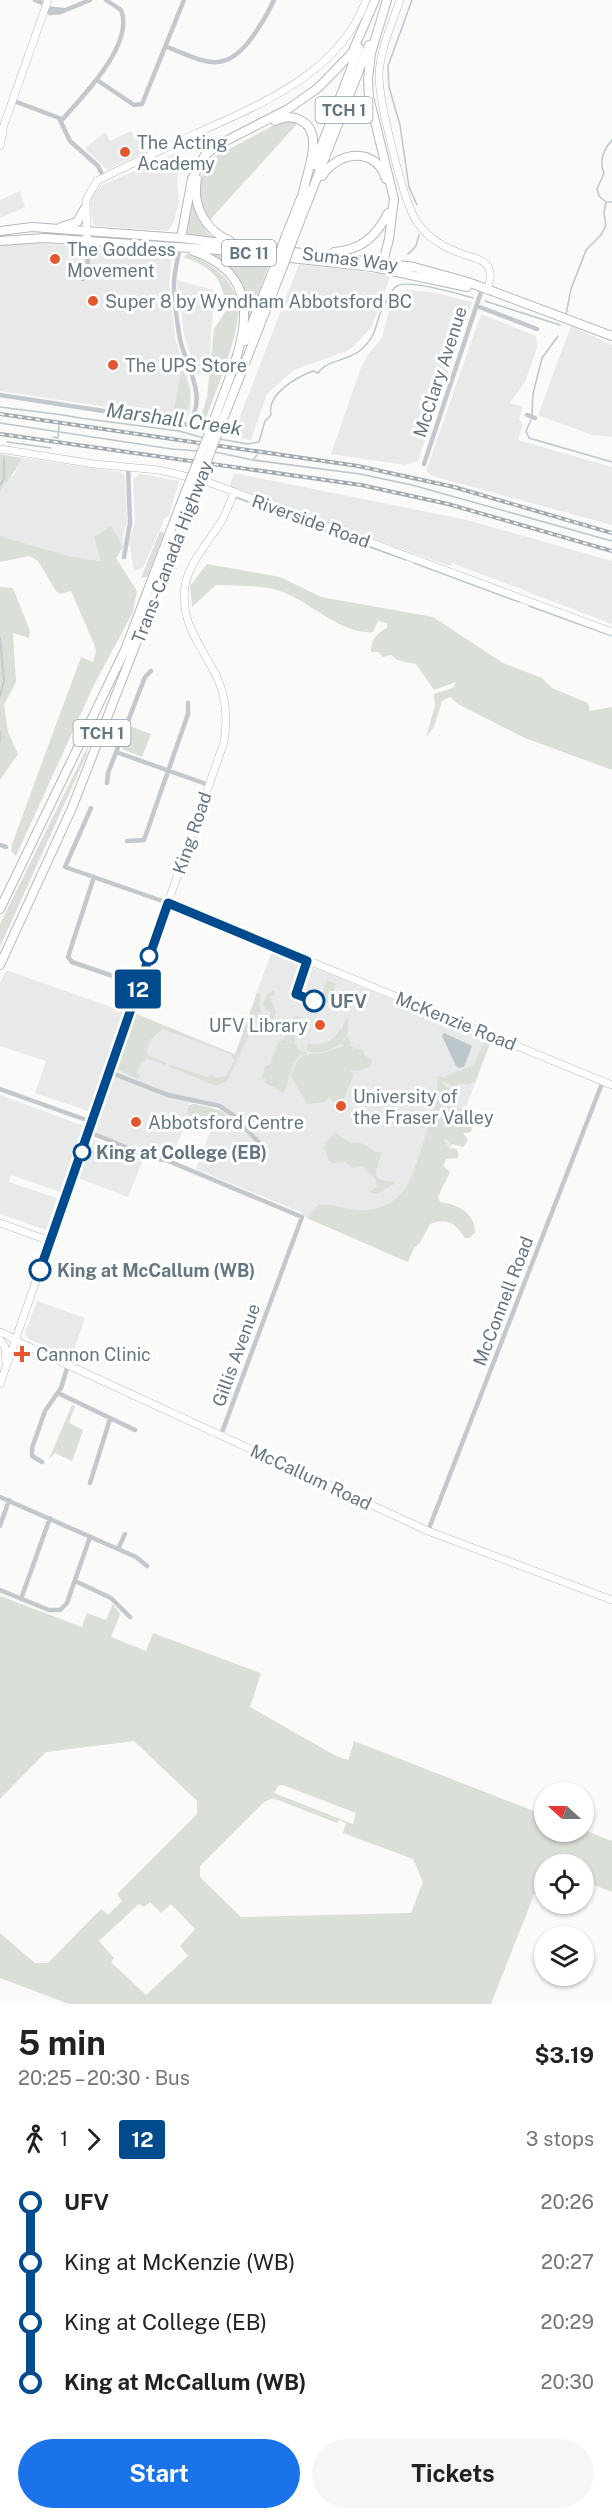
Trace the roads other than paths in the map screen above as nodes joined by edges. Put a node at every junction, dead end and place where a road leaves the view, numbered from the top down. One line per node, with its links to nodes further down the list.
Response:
1 (35, 0): 10 (street)
2 (90, 0): 10 (street)
3 (106, 0): 12 (street)
4 (184, 0): 11 (street)
5 (274, 0): 11 (street)
6 (366, 0): 17 (street)
7 (376, 0): 18 (highway, Trans-Canada Highway / TCH 1); 21 (highway)
8 (387, 0): 22 (highway, Trans-Canada Highway / TCH 1); 28 (highway)
9 (400, 0): 36 (street)
10 (47, 4): 13 (street)
11 (167, 47): 12 (street)
12 (97, 80): 14 (street)
13 (14, 101): 14 (street); 15 (street)
14 (61, 121): 17 (street)
15 (2, 128): 16 (street)
16 (0, 146)
17 (105, 177): 19 (street)
18 (303, 194): 27 (highway, Trans-Canada Highway / TCH 1); 31 (highway)
19 (84, 208): 23 (highway); 25 (street)
20 (388, 213): 22 (highway); 32 (highway); 33 (highway)
21 (184, 219): 26 (highway); 30 (highway)
22 (301, 220): 27 (highway, Trans-Canada Highway / TCH 1)
23 (48, 228): 24 (highway, Sumas Way / BC 11); 25 (highway, Sumas Way / BC 11)
24 (0, 231)
25 (87, 236): 26 (highway, Sumas Way / BC 11); 29 (highway); 30 (highway, Sumas Way / BC 11); 35 (street)
26 (154, 237): 30 (highway, Sumas Way / BC 11)
27 (290, 238): 43 (highway, Trans-Canada Highway / TCH 1, bridge)
28 (389, 238): 33 (highway); 34 (highway)
29 (0, 241)
30 (182, 244): 31 (highway, Sumas Way / BC 11); 33 (highway, Sumas Way / BC 11); 40 (street); 43 (highway)
31 (245, 245): 32 (highway, Sumas Way / BC 11)
32 (299, 252): 33 (highway, Sumas Way / BC 11)
33 (381, 264): 34 (highway, Sumas Way / BC 11); 36 (highway, Sumas Way / BC 11)
34 (414, 267): 36 (highway, Sumas Way / BC 11)
35 (83, 279)
36 (484, 290): 37 (street, McClary Avenue); 39 (highway, Sumas Way / BC 11)
37 (477, 306): 38 (street); 45 (street, McClary Avenue)
38 (537, 328)
39 (612, 336)
40 (0, 396)
41 (527, 415): 42 (street)
42 (535, 418)
43 (215, 424): 48 (highway, Trans-Canada Highway / TCH 1, bridge)
44 (0, 449): 46 (street, Riverside Road)
45 (424, 464)
46 (128, 467): 47 (street, Riverside Road); 49 (street)
47 (234, 493): 50 (street, Riverside Road); 56 (street, King Road)
48 (189, 495): 63 (highway, Trans-Canada Highway / TCH 1); 64 (highway, Trans-Canada Highway / TCH 1)
49 (124, 556)
50 (612, 632)
51 (151, 671): 53 (street)
52 (188, 704): 54 (street)
53 (116, 752): 54 (street); 55 (street)
54 (168, 771): 56 (street); 58 (street)
55 (107, 783)
56 (209, 785): 62 (street, King Road)
57 (91, 808): 61 (street, McKenzie Road)
58 (127, 841)
59 (0, 845): 60 (street)
60 (6, 847)
61 (94, 877): 62 (street, McKenzie Road); 65 (street)
62 (168, 903): 65 (street, King Road); 67 (street, McKenzie Road)
63 (0, 909)
64 (0, 965)
65 (139, 986): 66 (street, King Road)
66 (109, 1072): 70 (street, King Road); 72 (street)
67 (603, 1081): 68 (street, McKenzie Road); 92 (street, McConnell Road)
68 (612, 1085)
69 (0, 1089): 70 (street)
70 (92, 1122): 71 (street, King Road)
71 (88, 1132): 74 (street, King Road); 85 (street, Gillis Avenue)
72 (265, 1149)
73 (0, 1224): 74 (street)
74 (50, 1241): 75 (street, King Road)
75 (23, 1322): 76 (street); 78 (street, King Road)
76 (0, 1331): 78 (street, McCallum Road)
77 (0, 1339): 78 (street, McCallum Road); 80 (street)
78 (15, 1341): 79 (street, McCallum Road); 80 (street, King Road)
79 (68, 1365): 82 (street); 85 (street, McCallum Road)
80 (6, 1367): 81 (street, King Road)
81 (0, 1384)
82 (58, 1393): 83 (street); 86 (street)
83 (110, 1419): 84 (street); 87 (street)
84 (135, 1430)
85 (221, 1435): 92 (street, McCallum Road)
86 (42, 1462)
87 (90, 1483)
88 (0, 1497): 89 (street)
89 (9, 1500): 90 (street); 91 (street)
90 (50, 1518): 94 (street); 99 (street)
91 (0, 1526)
92 (428, 1531): 100 (street, McCallum Road)
93 (125, 1534): 95 (street)
94 (90, 1537): 95 (street); 97 (street)
95 (118, 1549): 96 (street)
96 (147, 1566)
97 (75, 1581): 99 (street); 101 (street)
98 (0, 1590): 99 (street)
99 (21, 1599)
100 (612, 1600)
101 (130, 1617)

